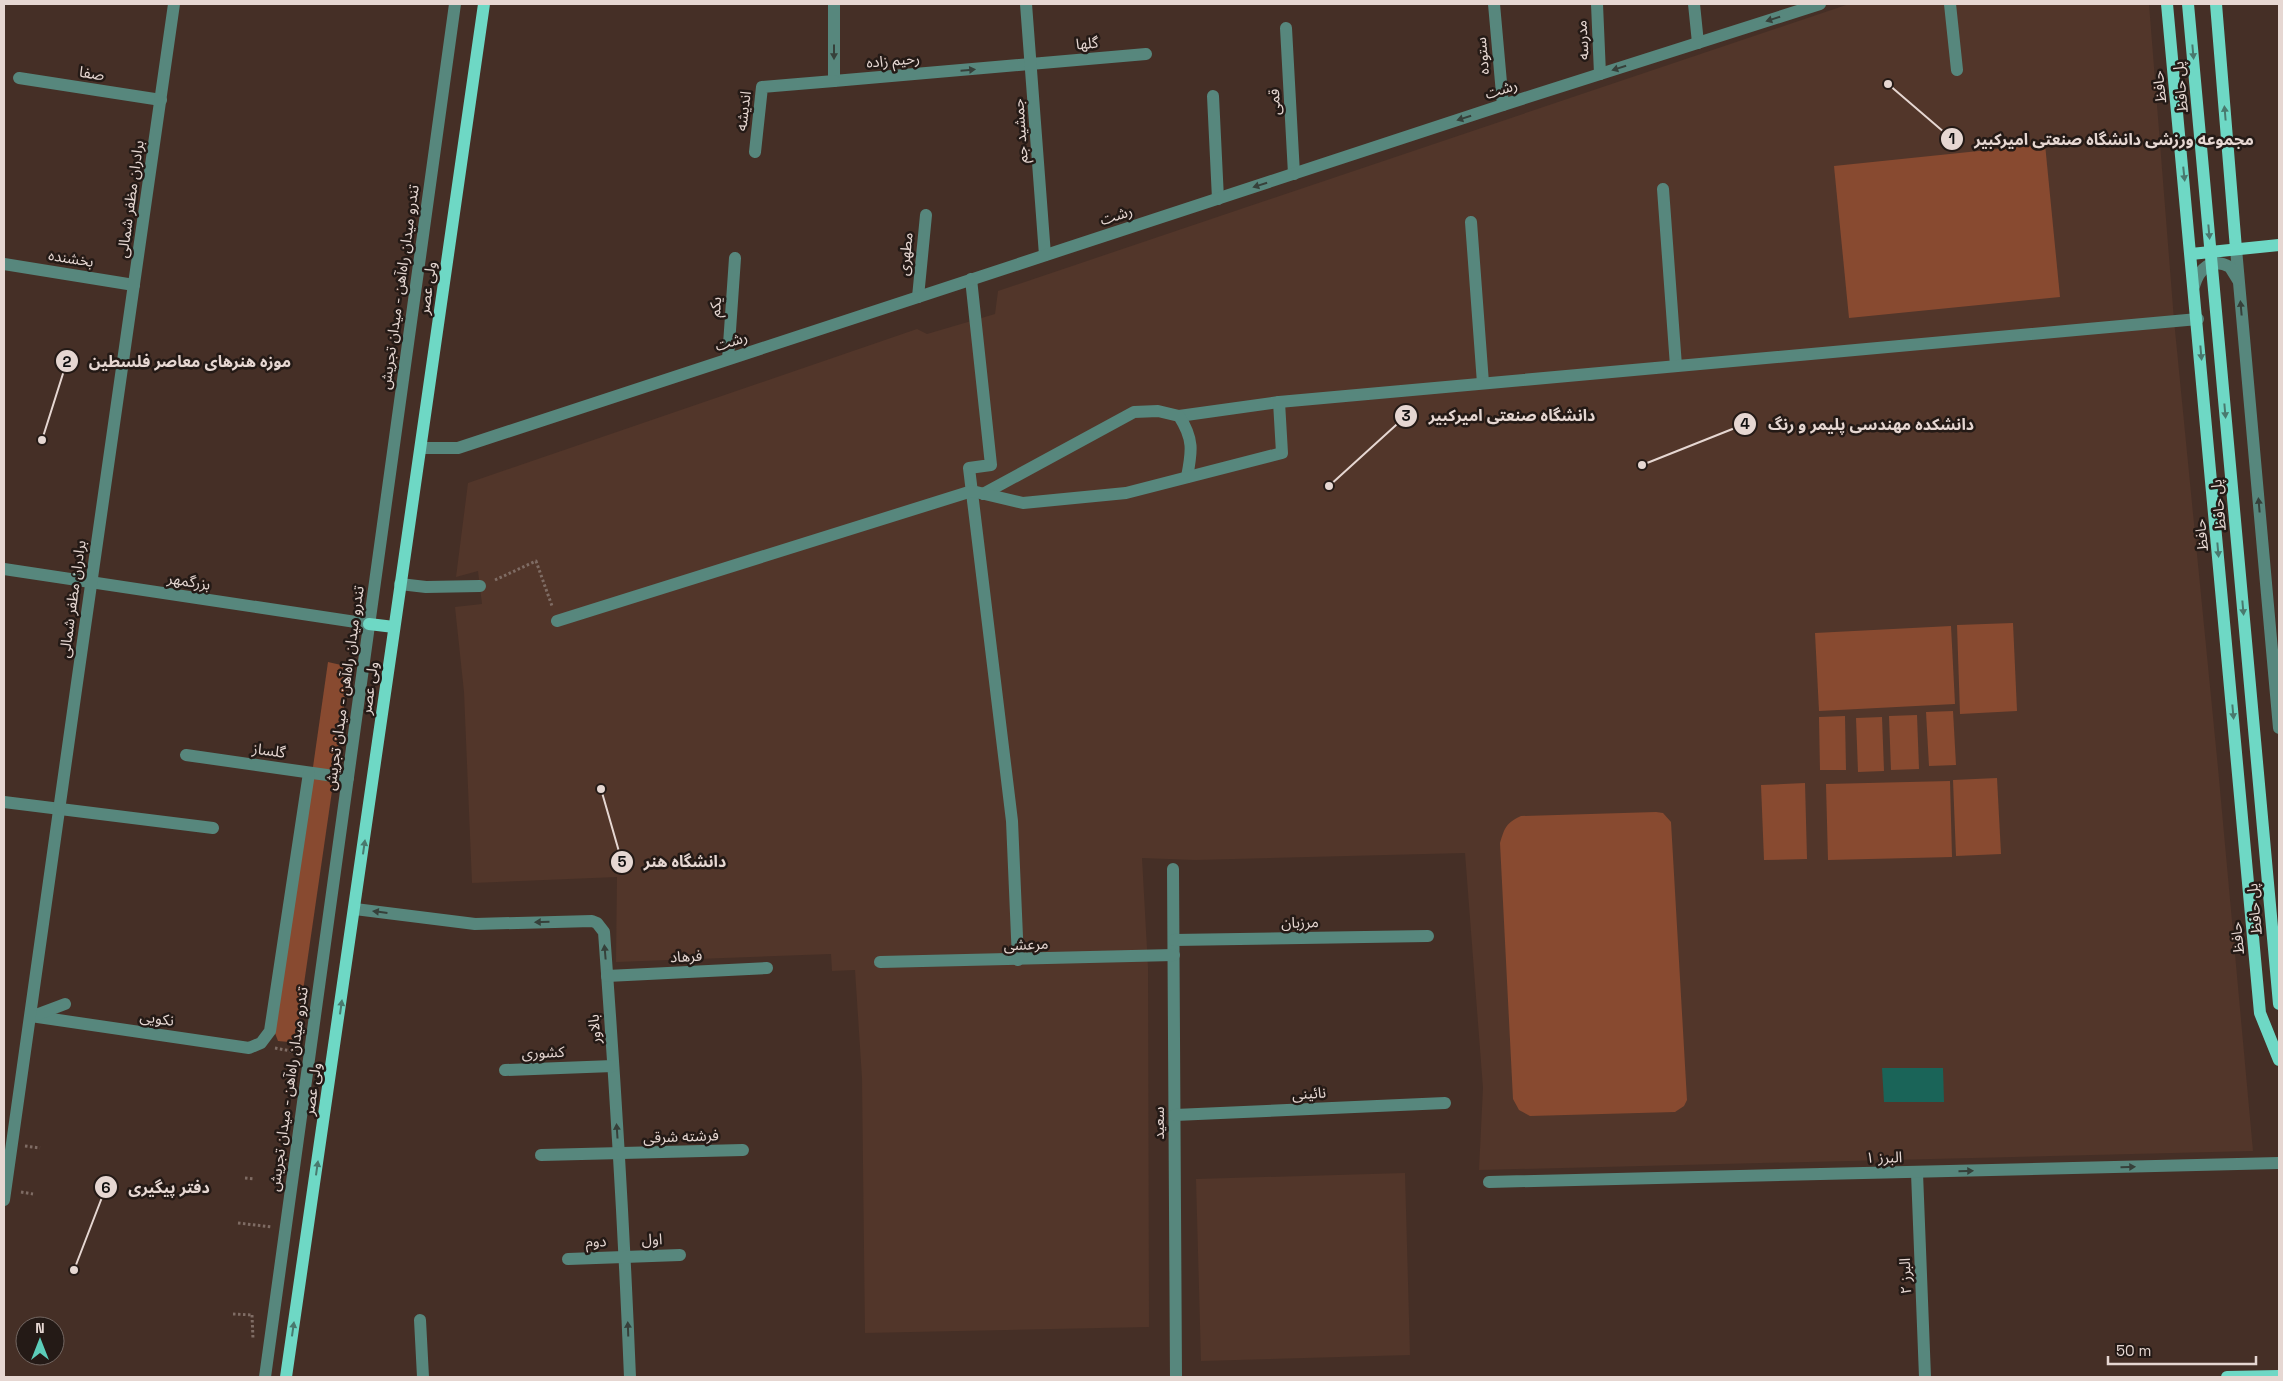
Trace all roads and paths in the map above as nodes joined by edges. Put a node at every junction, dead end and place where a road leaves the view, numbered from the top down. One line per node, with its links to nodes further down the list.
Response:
1 (174, 4): 23 (street, برادران مظفر شمالی)
2 (455, 4): 56 (street, تندرو میدان راه‌آهن - میدان تجریش)
3 (484, 4): 48 (main road, ولی عصر)
4 (834, 4): 21 (street, one-way to 21)
5 (1026, 4): 17 (street, جمشید جم)
6 (1494, 4): 24 (street, ستوده)
7 (1597, 4): 19 (street, مدرسه)
8 (1694, 4): 15 (street)
9 (1820, 4): 15 (street, رشت, one-way to 15)
10 (1950, 4): 18 (street)
11 (2167, 4): 33 (main road, حافظ, one-way to 33)
12 (2188, 4): 75 (main road, پل حافظ, one-way to 75)
13 (2216, 4): 32 (main road, one-way to 13)
14 (1286, 28): 26 (street, قمی)
15 (1698, 42): 19 (street, رشت, one-way to 19)
16 (1146, 54): 17 (street, گلها)
17 (1031, 64): 21 (street, رحیم زاده, one-way to 17); 34 (street, جمشید جم)
18 (1957, 70)
19 (1600, 74): 24 (street, رشت)
20 (18, 78): 23 (street, صفا)
21 (834, 81): 25 (street, اندیشه)
22 (1213, 96): 28 (street)
23 (161, 100): 39 (street, برادران مظفر شمالی)
24 (1503, 106): 26 (street, رشت, one-way to 26)
25 (755, 152)
26 (1294, 174): 28 (street, رشت, one-way to 28)
27 (1663, 189): 44 (street)
28 (1218, 199): 34 (street, رشت)
29 (926, 215): 41 (street, مطهری)
30 (1471, 222): 45 (street)
31 (2279, 245): 32 (main road)
32 (2236, 249): 33 (main road); 38 (street)
33 (2191, 254): 40 (main road, حافظ)
34 (1045, 255): 37 (street, رشت)
35 (734, 258): 43 (street, یکم)
36 (4, 264): 39 (street, بخشنده)
37 (970, 280): 41 (street, رشت); 50 (street)
38 (2239, 282): 40 (street); 58 (street, one-way to 38)
39 (134, 285): 52 (street, برادران مظفر شمالی)
40 (2194, 286): 42 (main road, حافظ)
41 (918, 297): 43 (street, رشت)
42 (2198, 319): 44 (street); 79 (main road, حافظ, one-way to 79)
43 (728, 359): 48 (street, رشت)
44 (1676, 366): 45 (street)
45 (1483, 383): 46 (street)
46 (1280, 402): 47 (street); 49 (street)
47 (1179, 416): 49 (street); 50 (street)
48 (421, 448): 53 (main road, ولی عصر)
49 (1187, 477): 50 (street)
50 (978, 493): 55 (street); 70 (street)
51 (4, 569): 52 (street, بزرگمهر)
52 (92, 582): 56 (street, بزرگمهر); 63 (street, برادران مظفر شمالی)
53 (400, 584): 54 (street); 57 (main road, ولی عصر)
54 (480, 586): 55 (path)
55 (557, 621)
56 (369, 624): 57 (main road); 61 (street, تندرو میدان راه‌آهن - میدان تجریش)
57 (394, 627): 66 (main road, ولی عصر, one-way to 57)
58 (2279, 728)
59 (186, 755): 60 (street, گلساز)
60 (309, 773): 61 (street, گلساز); 77 (street)
61 (348, 778): 78 (street, تندرو میدان راه‌آهن - میدان تجریش)
62 (4, 802): 63 (street)
63 (58, 808): 64 (street); 76 (street, برادران مظفر شمالی)
64 (213, 828)
65 (1173, 869): 68 (street, سعید)
66 (355, 909): 73 (street, بالاور, one-way to 66); 103 (main road, ولی عصر, one-way to 66)
67 (1428, 936): 68 (street, مرزبان)
68 (1174, 940): 69 (street, سعید)
69 (1174, 955): 70 (street, مرعشی); 83 (street, سعید)
70 (1018, 960): 71 (street, مرعشی)
71 (880, 962)
72 (767, 968): 73 (street, فرهاد)
73 (607, 976): 80 (street, بالاور)
74 (65, 1004): 76 (street)
75 (2279, 1004)
76 (31, 1016): 77 (street, نکویی); 92 (street, برادران مظفر شمالی)
77 (258, 1045): 78 (path)
78 (309, 1055): 102 (street, تندرو میدان راه‌آهن - میدان تجریش)
79 (2279, 1060)
80 (613, 1066): 81 (street, کشوری); 85 (street, بالاور, one-way to 80)
81 (505, 1070)
82 (1445, 1102): 83 (street, نائینی)
83 (1175, 1115): 106 (street, سعید)
84 (743, 1150): 85 (street, فرشته شرقی)
85 (619, 1154): 86 (street, فرشته شرقی); 96 (street, بالاور)
86 (541, 1155)
87 (2279, 1163): 88 (street, البرز ۱, one-way to 87)
88 (1917, 1173): 91 (street, البرز ۱); 107 (street, البرز ۲)
89 (245, 1178): 90 (path)
90 (255, 1179)
91 (1489, 1182)
92 (4, 1200)
93 (238, 1223): 94 (path)
94 (247, 1225)
95 (680, 1255): 96 (street, اول)
96 (625, 1256): 97 (street, دوم); 105 (street, بالاور, one-way to 96)
97 (568, 1258)
98 (252, 1315): 100 (path)
99 (420, 1320): 104 (street)
100 (252, 1326)
101 (2279, 1376): 108 (main road)
102 (265, 1377)
103 (286, 1377)
104 (423, 1377)
105 (630, 1377)
106 (1176, 1377)
107 (1925, 1377)
108 (2227, 1377)

